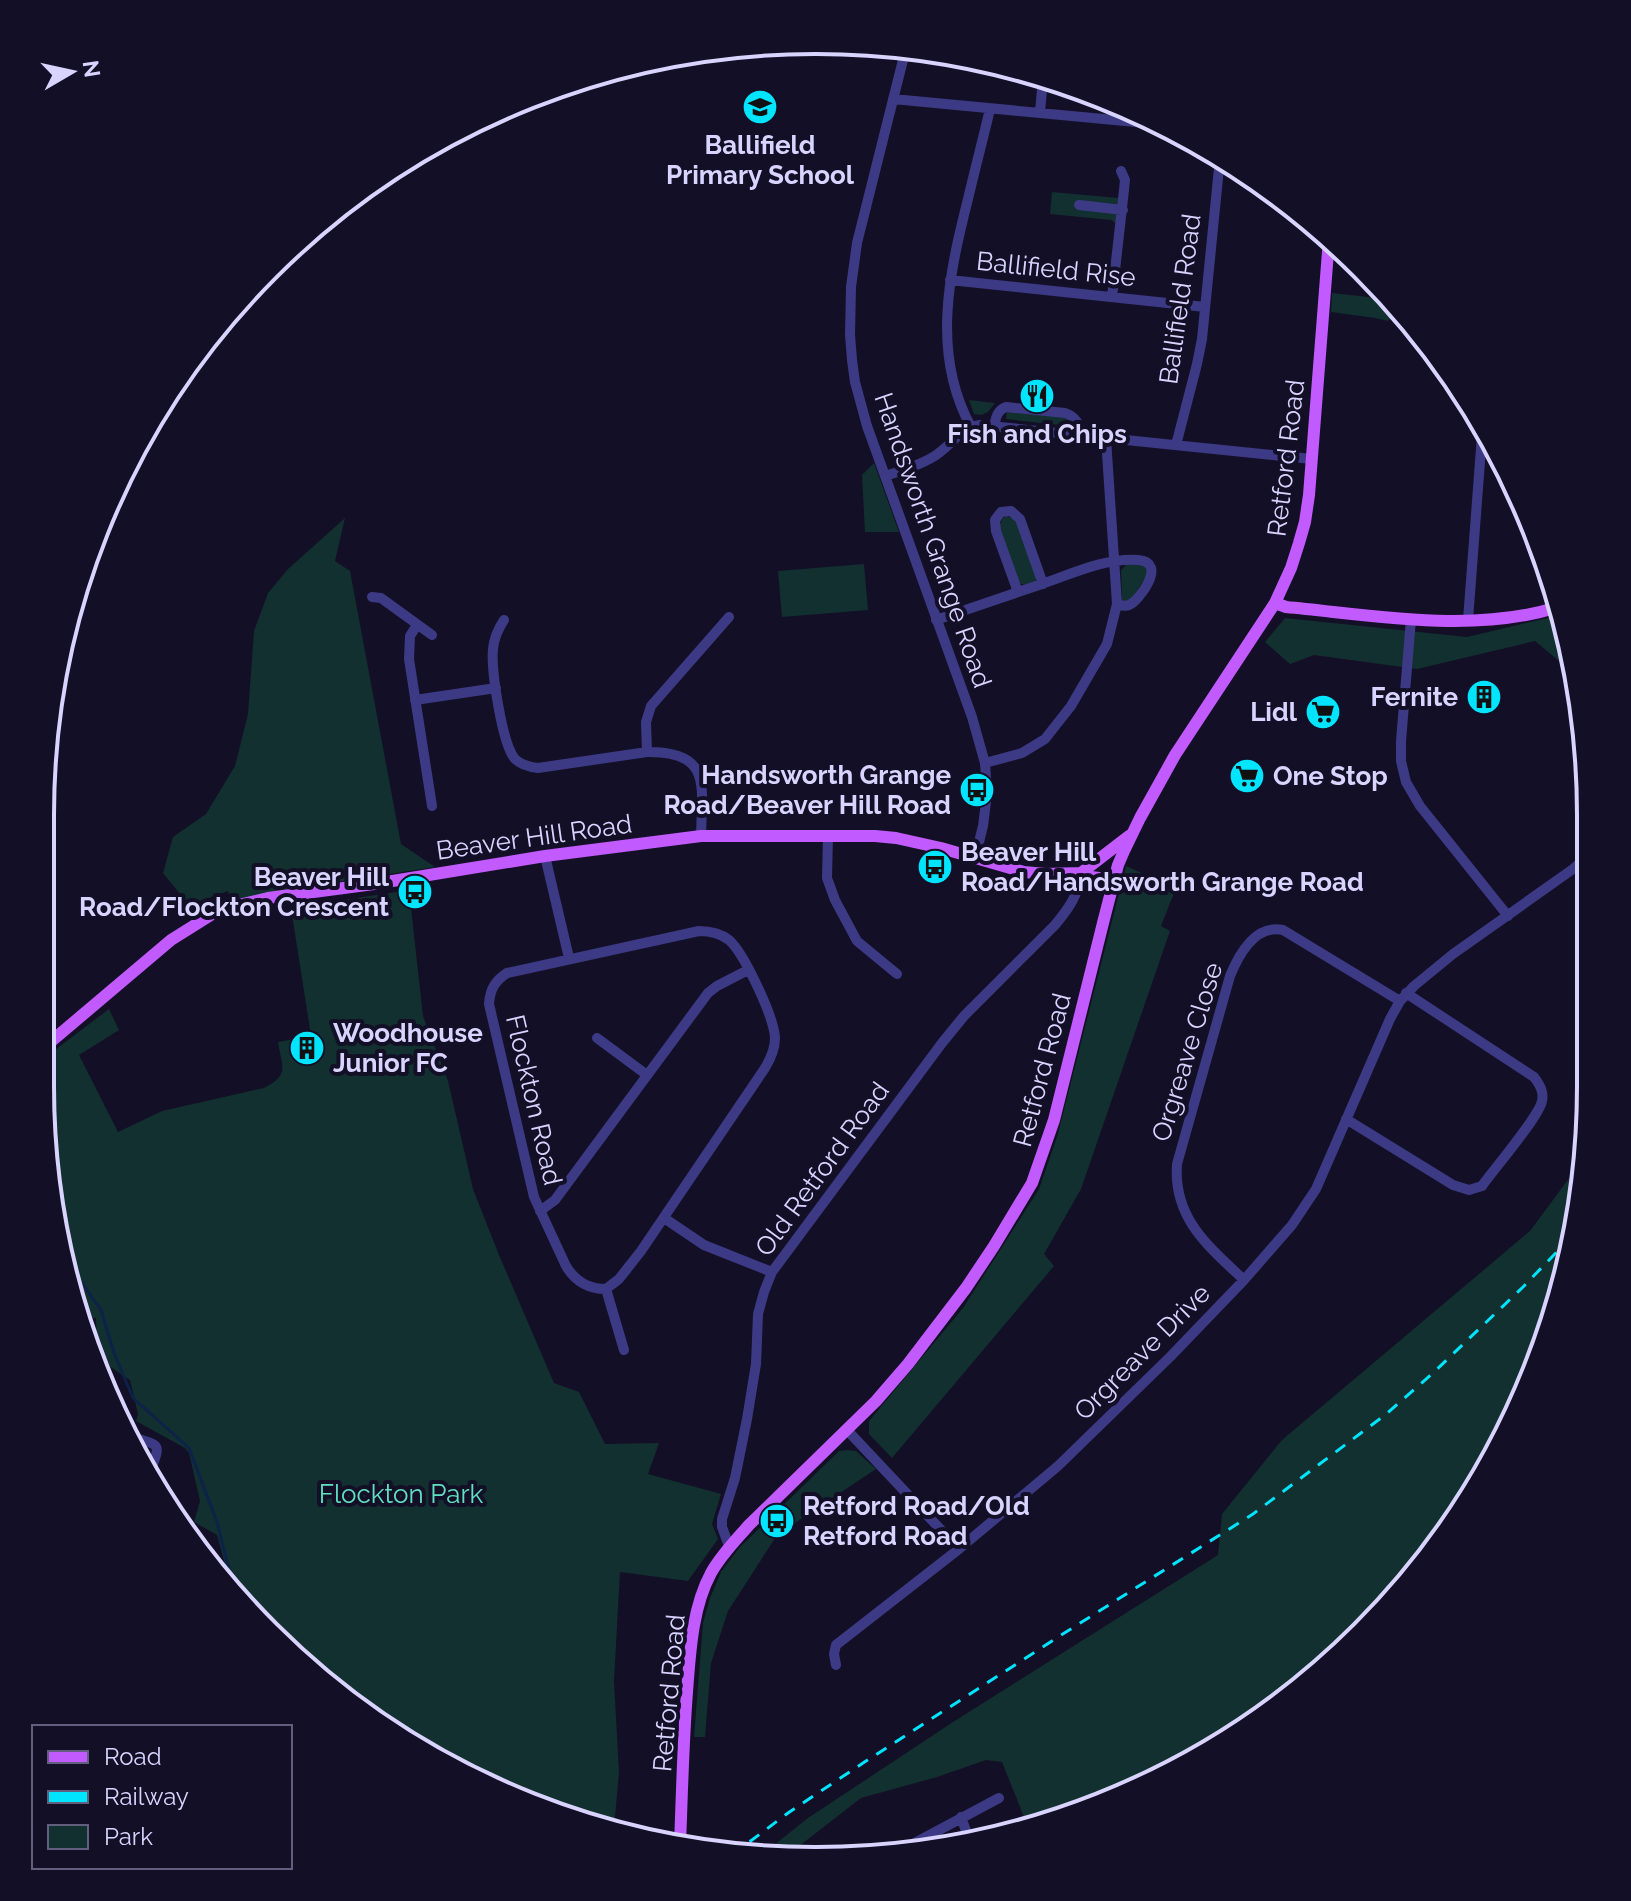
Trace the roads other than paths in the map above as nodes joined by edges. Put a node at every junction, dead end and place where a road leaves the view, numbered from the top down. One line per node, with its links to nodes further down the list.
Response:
1 (903, 60): 3 (street, Handsworth Grange Road)
2 (1042, 89): 5 (street)
3 (893, 99): 4 (street); 22 (street, Handsworth Grange Road)
4 (990, 109): 5 (street); 12 (street)
5 (1040, 113): 6 (street)
6 (1114, 115)
7 (1219, 170): 14 (street, Ballifield Road)
8 (1121, 171): 10 (street)
9 (1079, 205): 10 (street)
10 (1123, 210): 13 (street)
11 (1328, 252): 21 (main road, Retford Road)
12 (950, 280): 13 (street, Ballifield Rise); 16 (street)
13 (1112, 297): 14 (street, Ballifield Rise)
14 (1205, 307): 19 (street, Ballifield Road)
15 (994, 426): 16 (street); 17 (street); 17 (street)
16 (971, 427): 22 (street)
17 (1083, 436): 18 (street)
18 (1106, 438): 19 (street); 23 (street)
19 (1176, 445): 21 (street)
20 (1481, 447): 34 (street)
21 (1312, 459): 27 (main road, Retford Road)
22 (885, 476): 33 (street, Handsworth Grange Road)
23 (1115, 561): 24 (street); 28 (street); 28 (street)
24 (1043, 584): 25 (street); 25 (street)
25 (1018, 592): 33 (street)
26 (372, 597): 35 (street)
27 (1275, 603): 31 (main road); 42 (main road, Retford Road)
28 (1117, 604): 40 (street)
29 (1548, 609): 34 (main road)
30 (729, 617): 39 (street)
31 (1411, 619): 34 (main road); 51 (street)
32 (504, 620): 37 (street)
33 (936, 620): 40 (street, Handsworth Grange Road)
34 (1468, 620)
35 (417, 625): 36 (street); 38 (street)
36 (432, 635)
37 (496, 688): 38 (street); 39 (street)
38 (415, 700): 41 (street)
39 (647, 752): 43 (street)
40 (985, 763): 46 (street, Handsworth Grange Road)
41 (432, 806)
42 (1131, 834): 47 (main road, Retford Road); 49 (main road)
43 (701, 836): 44 (main road, Beaver Hill Road); 45 (main road, Beaver Hill Road)
44 (828, 836): 46 (main road, Beaver Hill Road); 54 (street)
45 (545, 856): 52 (street); 57 (main road, Beaver Hill Road)
46 (975, 858): 49 (main road, Beaver Hill Road)
47 (1118, 865): 49 (main road, Beaver Hill Road); 50 (main road, Retford Road)
48 (1577, 865): 51 (street)
49 (1085, 870): 50 (main road, Beaver Hill Road); 62 (street, Old Retford Road)
50 (1115, 880): 66 (main road, Retford Road)
51 (1508, 916): 55 (street)
52 (569, 958): 53 (street); 60 (street, Flockton Road)
53 (748, 970): 58 (street); 61 (street)
54 (897, 974)
55 (1403, 997): 59 (street, Orgreave Drive); 59 (street, Orgreave Close); 63 (street, Orgreave Close)
56 (597, 1038): 58 (street)
57 (54, 1039)
58 (647, 1075): 60 (street)
59 (1346, 1119): 63 (street, Orgreave Drive)
60 (540, 1211): 64 (street, Flockton Road)
61 (664, 1218): 62 (street); 64 (street)
62 (772, 1272): 69 (street, Old Retford Road)
63 (1244, 1280): 70 (street, Orgreave Drive)
64 (606, 1289): 65 (street)
65 (624, 1350)
66 (847, 1430): 69 (main road, Retford Road); 70 (street)
67 (143, 1440): 68 (street)
68 (154, 1463)
69 (729, 1546): 75 (main road, Retford Road)
70 (959, 1549): 71 (street, Orgreave Drive)
71 (836, 1665)
72 (999, 1798): 73 (street)
73 (961, 1817): 74 (street); 76 (street)
74 (966, 1831)
75 (680, 1834)
76 (921, 1839)

